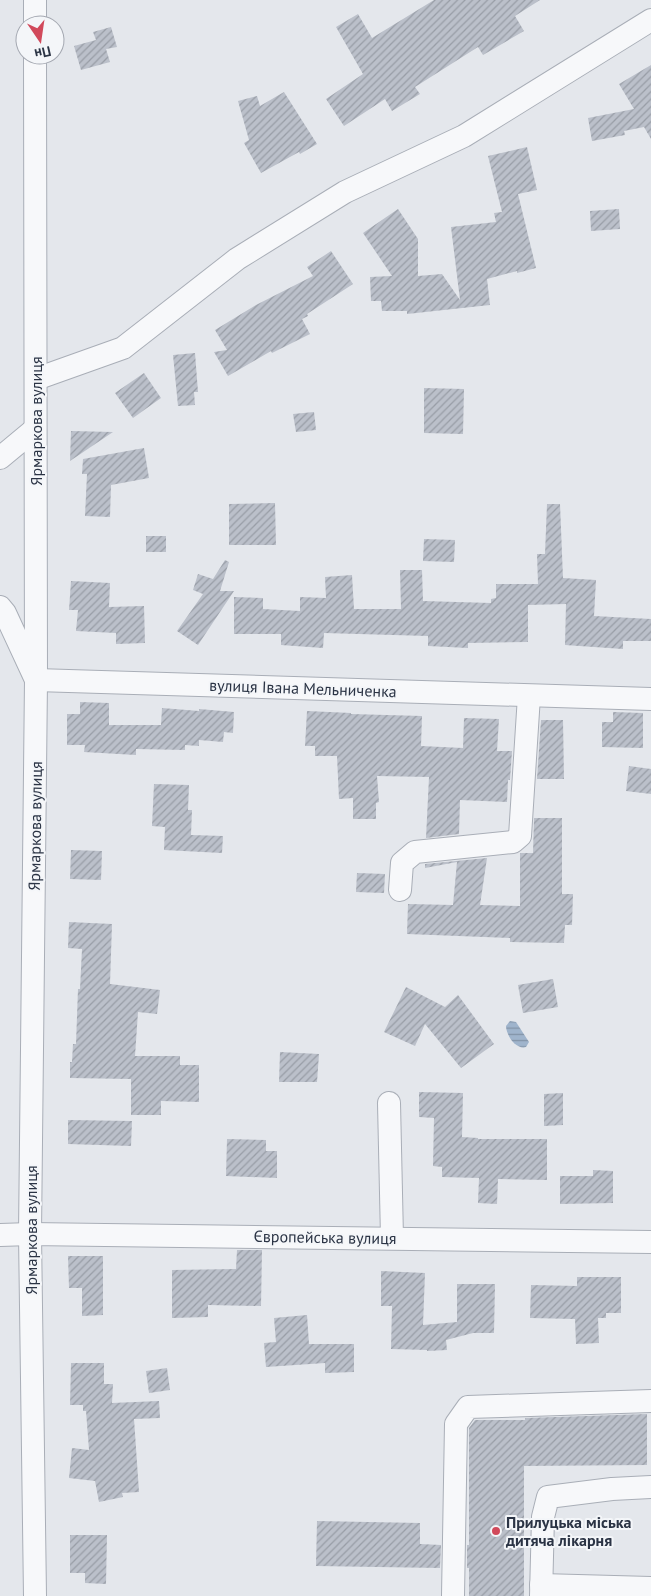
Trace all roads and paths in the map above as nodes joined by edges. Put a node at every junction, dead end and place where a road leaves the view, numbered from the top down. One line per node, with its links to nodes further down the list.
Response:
1 (35, 0): 2 (street)
2 (35, 15)
3 (651, 20): 5 (street)
4 (35, 65): 5 (street, Ярмаркова вулиця)
5 (36, 379): 6 (street, Ярмаркова вулиця)
6 (35, 429): 7 (street); 9 (street, Ярмаркова вулиця)
7 (5, 447)
8 (2, 613): 9 (street)
9 (36, 680): 10 (street, вулиця Івана Мельниченка); 14 (street, Ярмаркова вулиця)
10 (529, 696): 11 (street, вулиця Івана Мельниченка); 12 (street)
11 (651, 699)
12 (400, 890)
13 (389, 1103): 16 (street)
14 (30, 1234): 15 (street, Європейська вулиця); 16 (street, Європейська вулиця); 22 (street, Ярмаркова вулиця)
15 (0, 1235)
16 (392, 1238): 17 (street, Європейська вулиця)
17 (651, 1242)
18 (651, 1401): 23 (street)
19 (651, 1487): 21 (street)
20 (651, 1588): 21 (street)
21 (541, 1590)
22 (35, 1596)
23 (453, 1596)

